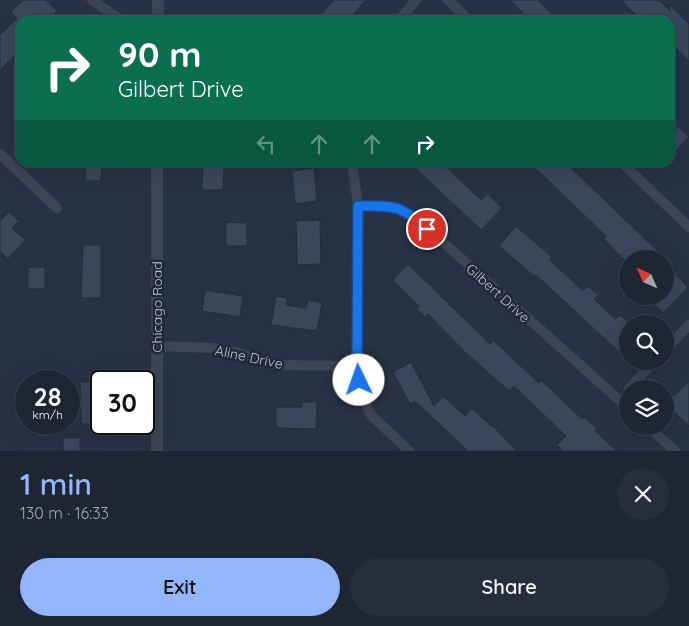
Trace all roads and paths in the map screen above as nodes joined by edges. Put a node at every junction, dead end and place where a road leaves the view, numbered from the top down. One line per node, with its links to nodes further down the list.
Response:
1 (92, 0): 5 (street)
2 (158, 0): 6 (street)
3 (416, 0): 7 (street)
4 (448, 0): 8 (street)
5 (113, 15)
6 (158, 15)
7 (403, 15)
8 (464, 15)
9 (0, 154): 14 (street)
10 (157, 167): 18 (street, Chicago Road)
11 (353, 167): 13 (street)
12 (626, 167): 15 (street)
13 (358, 206): 19 (street); 22 (street, Gilbert Drive)
14 (57, 208)
15 (689, 227)
16 (689, 324): 17 (street)
17 (674, 340)
18 (157, 346): 19 (street, Aline Drive); 24 (street, Chicago Road)
19 (357, 366): 25 (street)
20 (646, 370): 21 (street)
21 (636, 380)
22 (618, 400)
23 (658, 435): 26 (street)
24 (157, 451)
25 (409, 451)
26 (675, 451)

